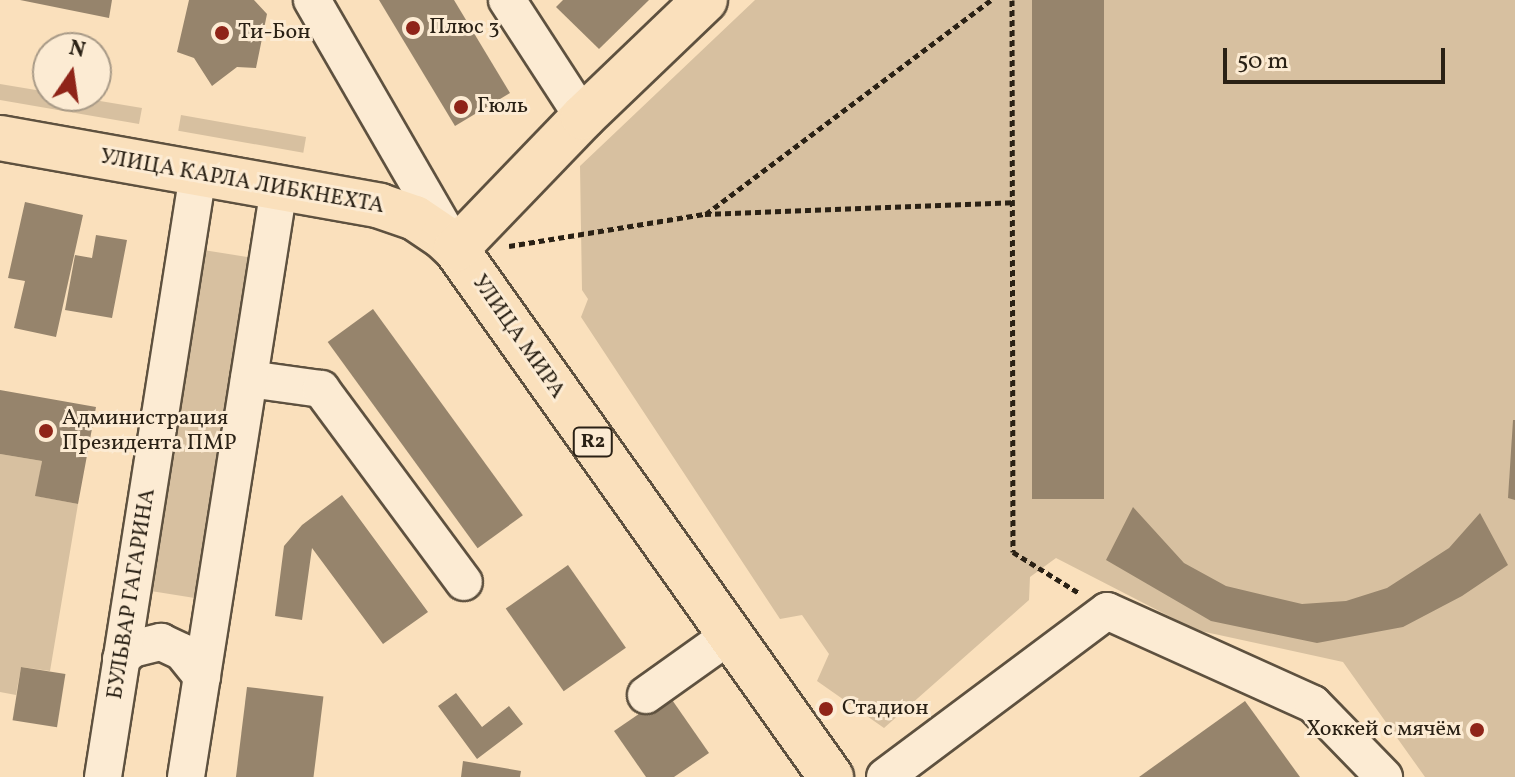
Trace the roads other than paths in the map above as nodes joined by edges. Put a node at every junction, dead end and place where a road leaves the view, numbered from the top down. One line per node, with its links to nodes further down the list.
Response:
1 (312, 0): 8 (street, УЛИЦА МИРА)
2 (507, 0): 4 (street)
3 (705, 0): 4 (main road)
4 (583, 117): 8 (main road)
5 (0, 138): 6 (main road, УЛИЦА КАРЛА ЛИБКНЕХТА / R2)
6 (198, 174): 7 (main road, УЛИЦА КАРЛА ЛИБКНЕХТА / R2); 12 (street, БУЛЬВАР ГАГАРИНА)
7 (279, 188): 8 (main road, УЛИЦА КАРЛА ЛИБКНЕХТА / R2); 9 (street)
8 (456, 249): 11 (main road, УЛИЦА МИРА / R2)
9 (249, 379): 10 (street); 13 (street)
10 (464, 582)
11 (730, 635): 14 (street); 17 (main road, УЛИЦА МИРА / R2)
12 (121, 659): 13 (street); 15 (street, БУЛЬВАР ГАГАРИНА)
13 (202, 677): 16 (street)
14 (646, 695)
15 (103, 777)
16 (186, 777)
17 (831, 777)
18 (885, 777): 19 (street)
19 (1384, 777)

